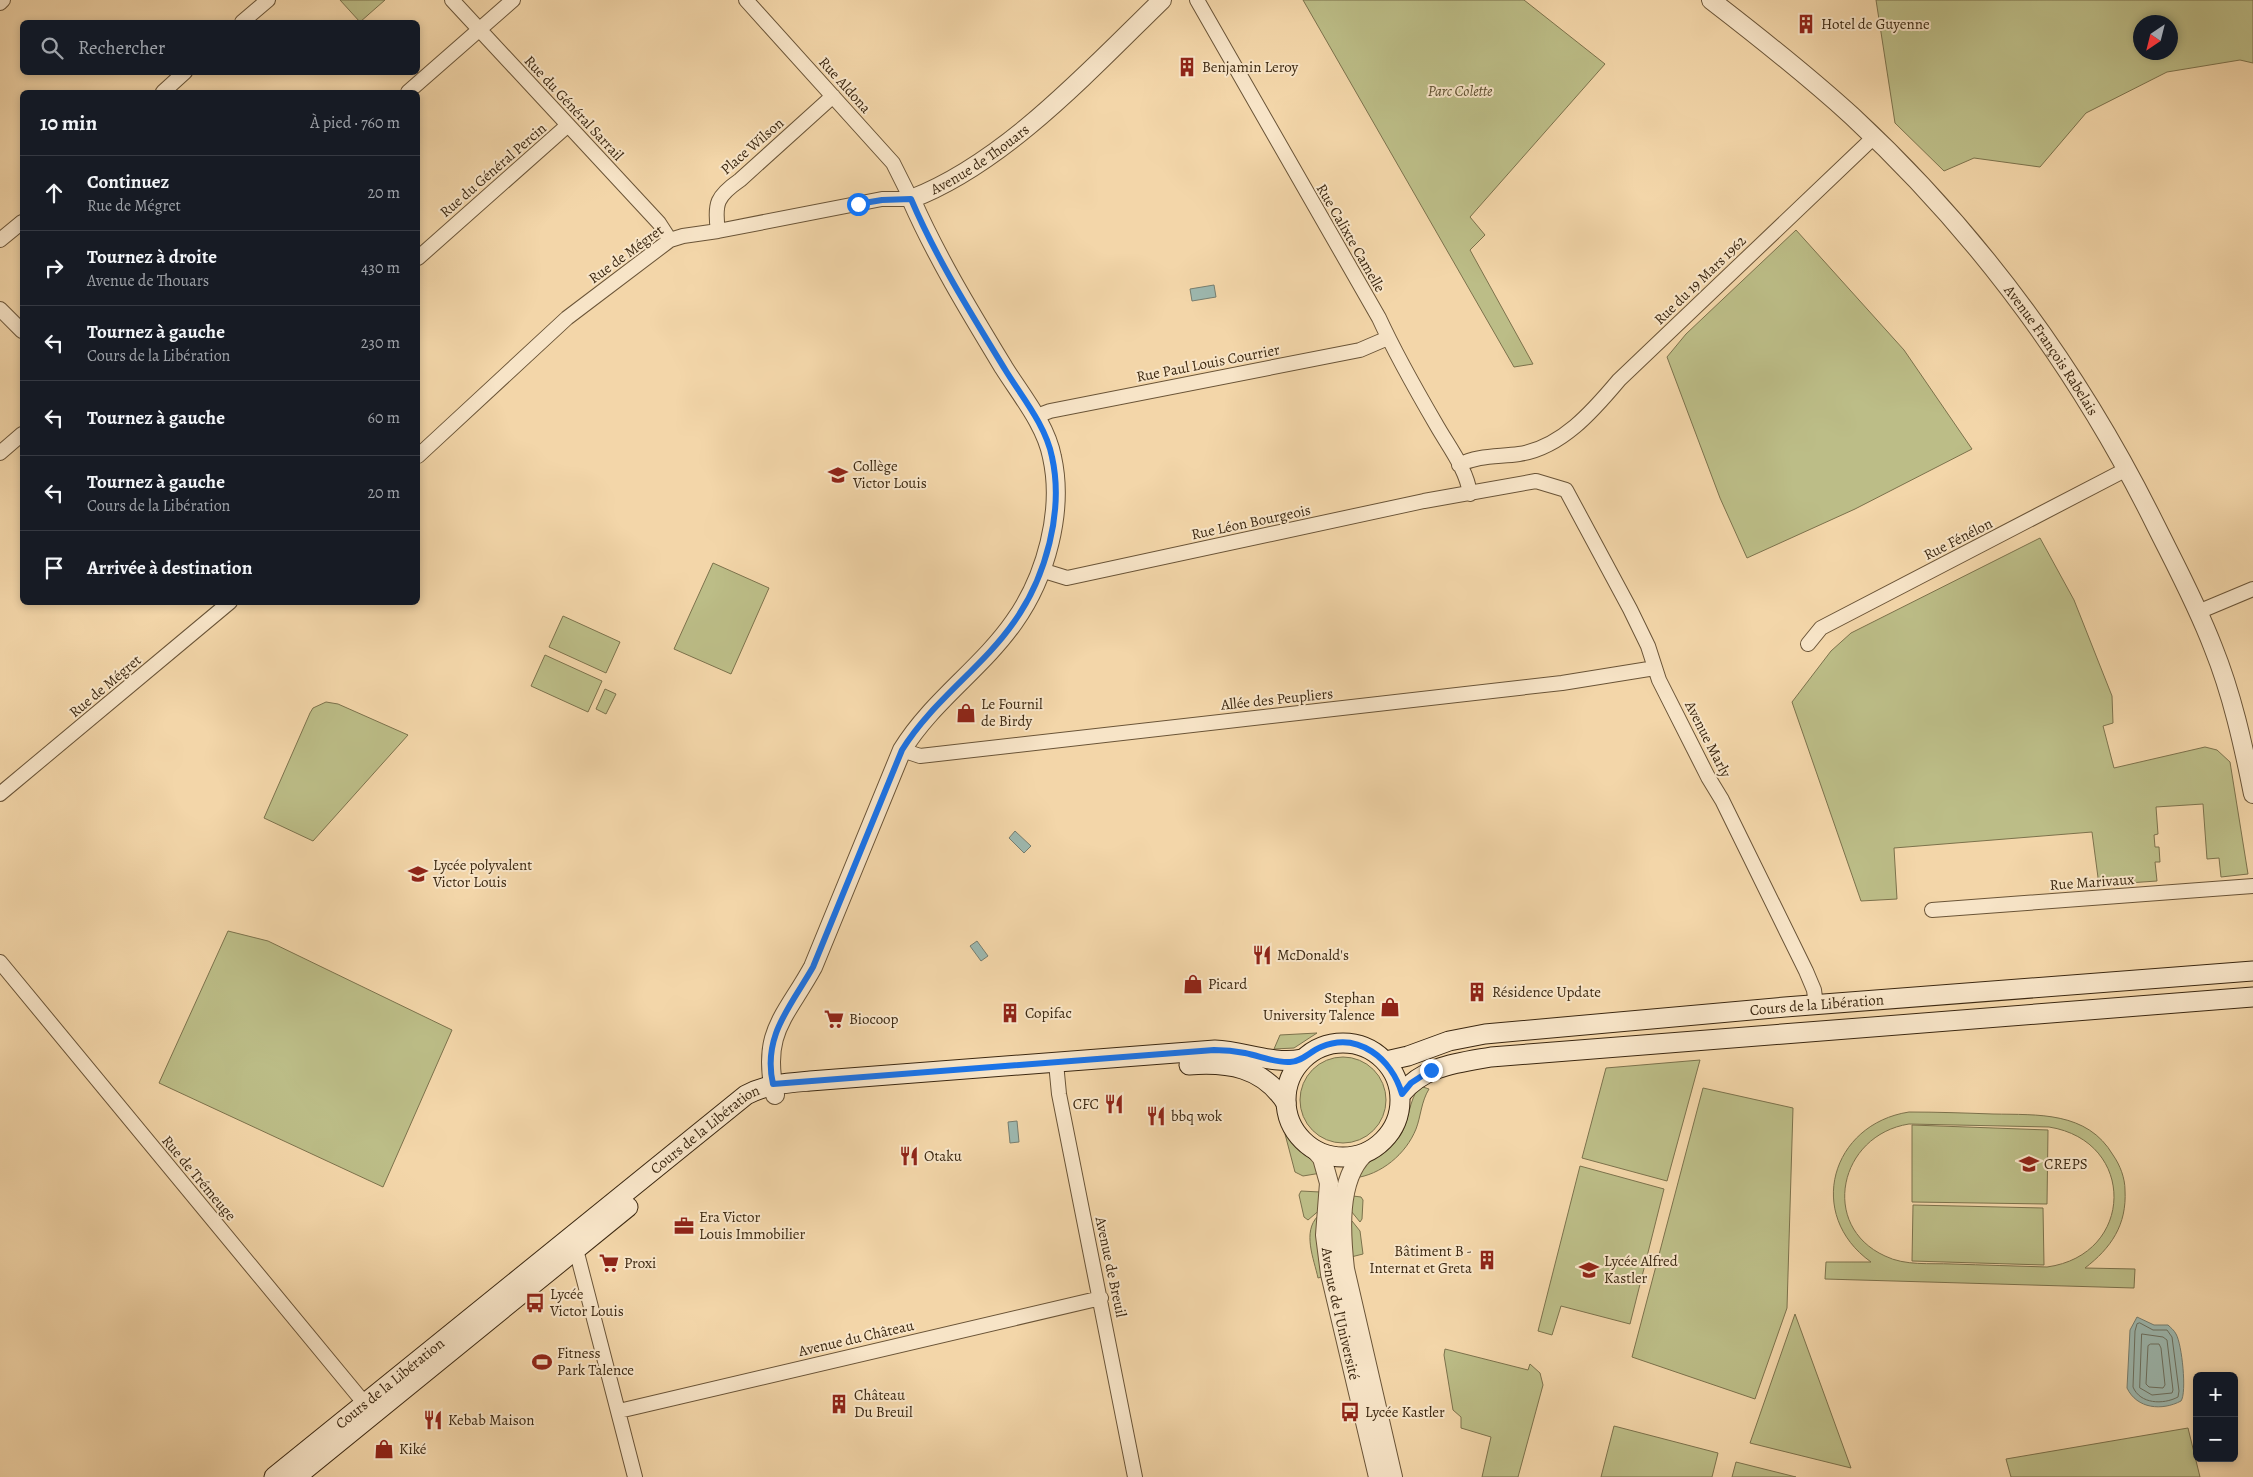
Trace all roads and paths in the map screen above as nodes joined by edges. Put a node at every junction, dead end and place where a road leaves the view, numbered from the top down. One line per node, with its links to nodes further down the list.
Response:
1 (3, 0): 9 (street)
2 (268, 0): 10 (street)
3 (452, 0): 11 (street, Rue du Général Sarrail)
4 (513, 0): 11 (street)
5 (746, 0): 15 (street, Rue Aldona)
6 (1162, 0): 18 (street, Avenue de Thouars)
7 (1197, 0): 26 (street, Rue Calixte Camelle)
8 (1711, 0): 17 (street, Avenue François Rabelais)
9 (0, 3)
10 (244, 20)
11 (479, 30): 14 (street); 16 (street, Rue du Général Sarrail)
12 (182, 75): 13 (street)
13 (165, 90)
14 (410, 90)
15 (833, 96): 18 (street, Rue Aldona); 20 (street, Place Wilson)
16 (568, 125): 22 (street, Rue du Général Sarrail); 23 (street, Rue du Général Percin)
17 (1874, 137): 31 (street, Rue du 19 Mars 1962); 32 (street, Avenue François Rabelais)
18 (911, 199): 20 (street, Rue de Mégret); 27 (street, Avenue de Thouars)
19 (20, 224): 21 (street)
20 (718, 231): 22 (street, Rue de Mégret)
21 (0, 240)
22 (670, 240): 30 (street, Rue de Mégret)
23 (420, 256)
24 (0, 309): 25 (street)
25 (20, 329)
26 (1388, 338): 27 (street, Rue Paul Louis Courrier); 31 (street, Rue Calixte Camelle)
27 (1034, 417): 35 (street, Avenue de Thouars)
28 (20, 436): 29 (street)
29 (0, 453)
30 (420, 454)
31 (1459, 465): 34 (street, Rue Calixte Camelle)
32 (2127, 469): 38 (street, Avenue François Rabelais); 39 (street, Rue Fénélon)
33 (1566, 490): 34 (street, Rue Léon Bourgeois); 40 (street, Avenue Marly)
34 (1470, 494): 35 (street, Rue Léon Bourgeois)
35 (1041, 570): 41 (street, Avenue de Thouars)
36 (2253, 589): 38 (street)
37 (226, 605): 42 (street, Rue de Mégret)
38 (2198, 612): 43 (street, Avenue François Rabelais)
39 (1808, 644)
40 (1655, 668): 41 (street, Allée des Peupliers); 50 (street, Avenue Marly)
41 (902, 750): 56 (street, Avenue de Thouars)
42 (0, 794)
43 (2253, 794)
44 (2253, 886): 45 (street, Rue Marivaux)
45 (1932, 910)
46 (0, 962): 63 (street, Rue de Trémeuge)
47 (2253, 971): 50 (main road, Cours de la Libération)
48 (2253, 980): 51 (main road)
49 (2253, 997): 51 (main road, Cours de la Libération)
50 (1816, 1005): 52 (main road); 54 (main road, Cours de la Libération)
51 (1978, 1019): 52 (main road, Cours de la Libération)
52 (1659, 1044): 57 (main road, Cours de la Libération)
53 (1302, 1059): 54 (main road); 55 (main road, Cours de la Libération); 58 (main road)
54 (1386, 1061): 57 (main road)
55 (1056, 1068): 56 (main road, Cours de la Libération); 58 (main road, Cours de la Libération); 62 (street, Avenue de Breuil)
56 (774, 1090): 61 (main road, Cours de la Libération)
57 (1402, 1094): 60 (main road)
58 (1286, 1103): 59 (main road)
59 (1314, 1150): 60 (main road); 69 (street, Avenue de l'Université)
60 (1364, 1154): 70 (street, Avenue de l'Université)
61 (570, 1246): 63 (main road, Cours de la Libération); 64 (street)
62 (1101, 1298): 64 (street, Avenue du Château); 68 (street, Avenue de Breuil)
63 (369, 1409): 65 (main road, Cours de la Libération); 66 (main road, Cours de la Libération)
64 (620, 1411): 67 (street)
65 (274, 1477)
66 (296, 1477)
67 (636, 1477)
68 (1136, 1477)
69 (1378, 1477)
70 (1393, 1477)

